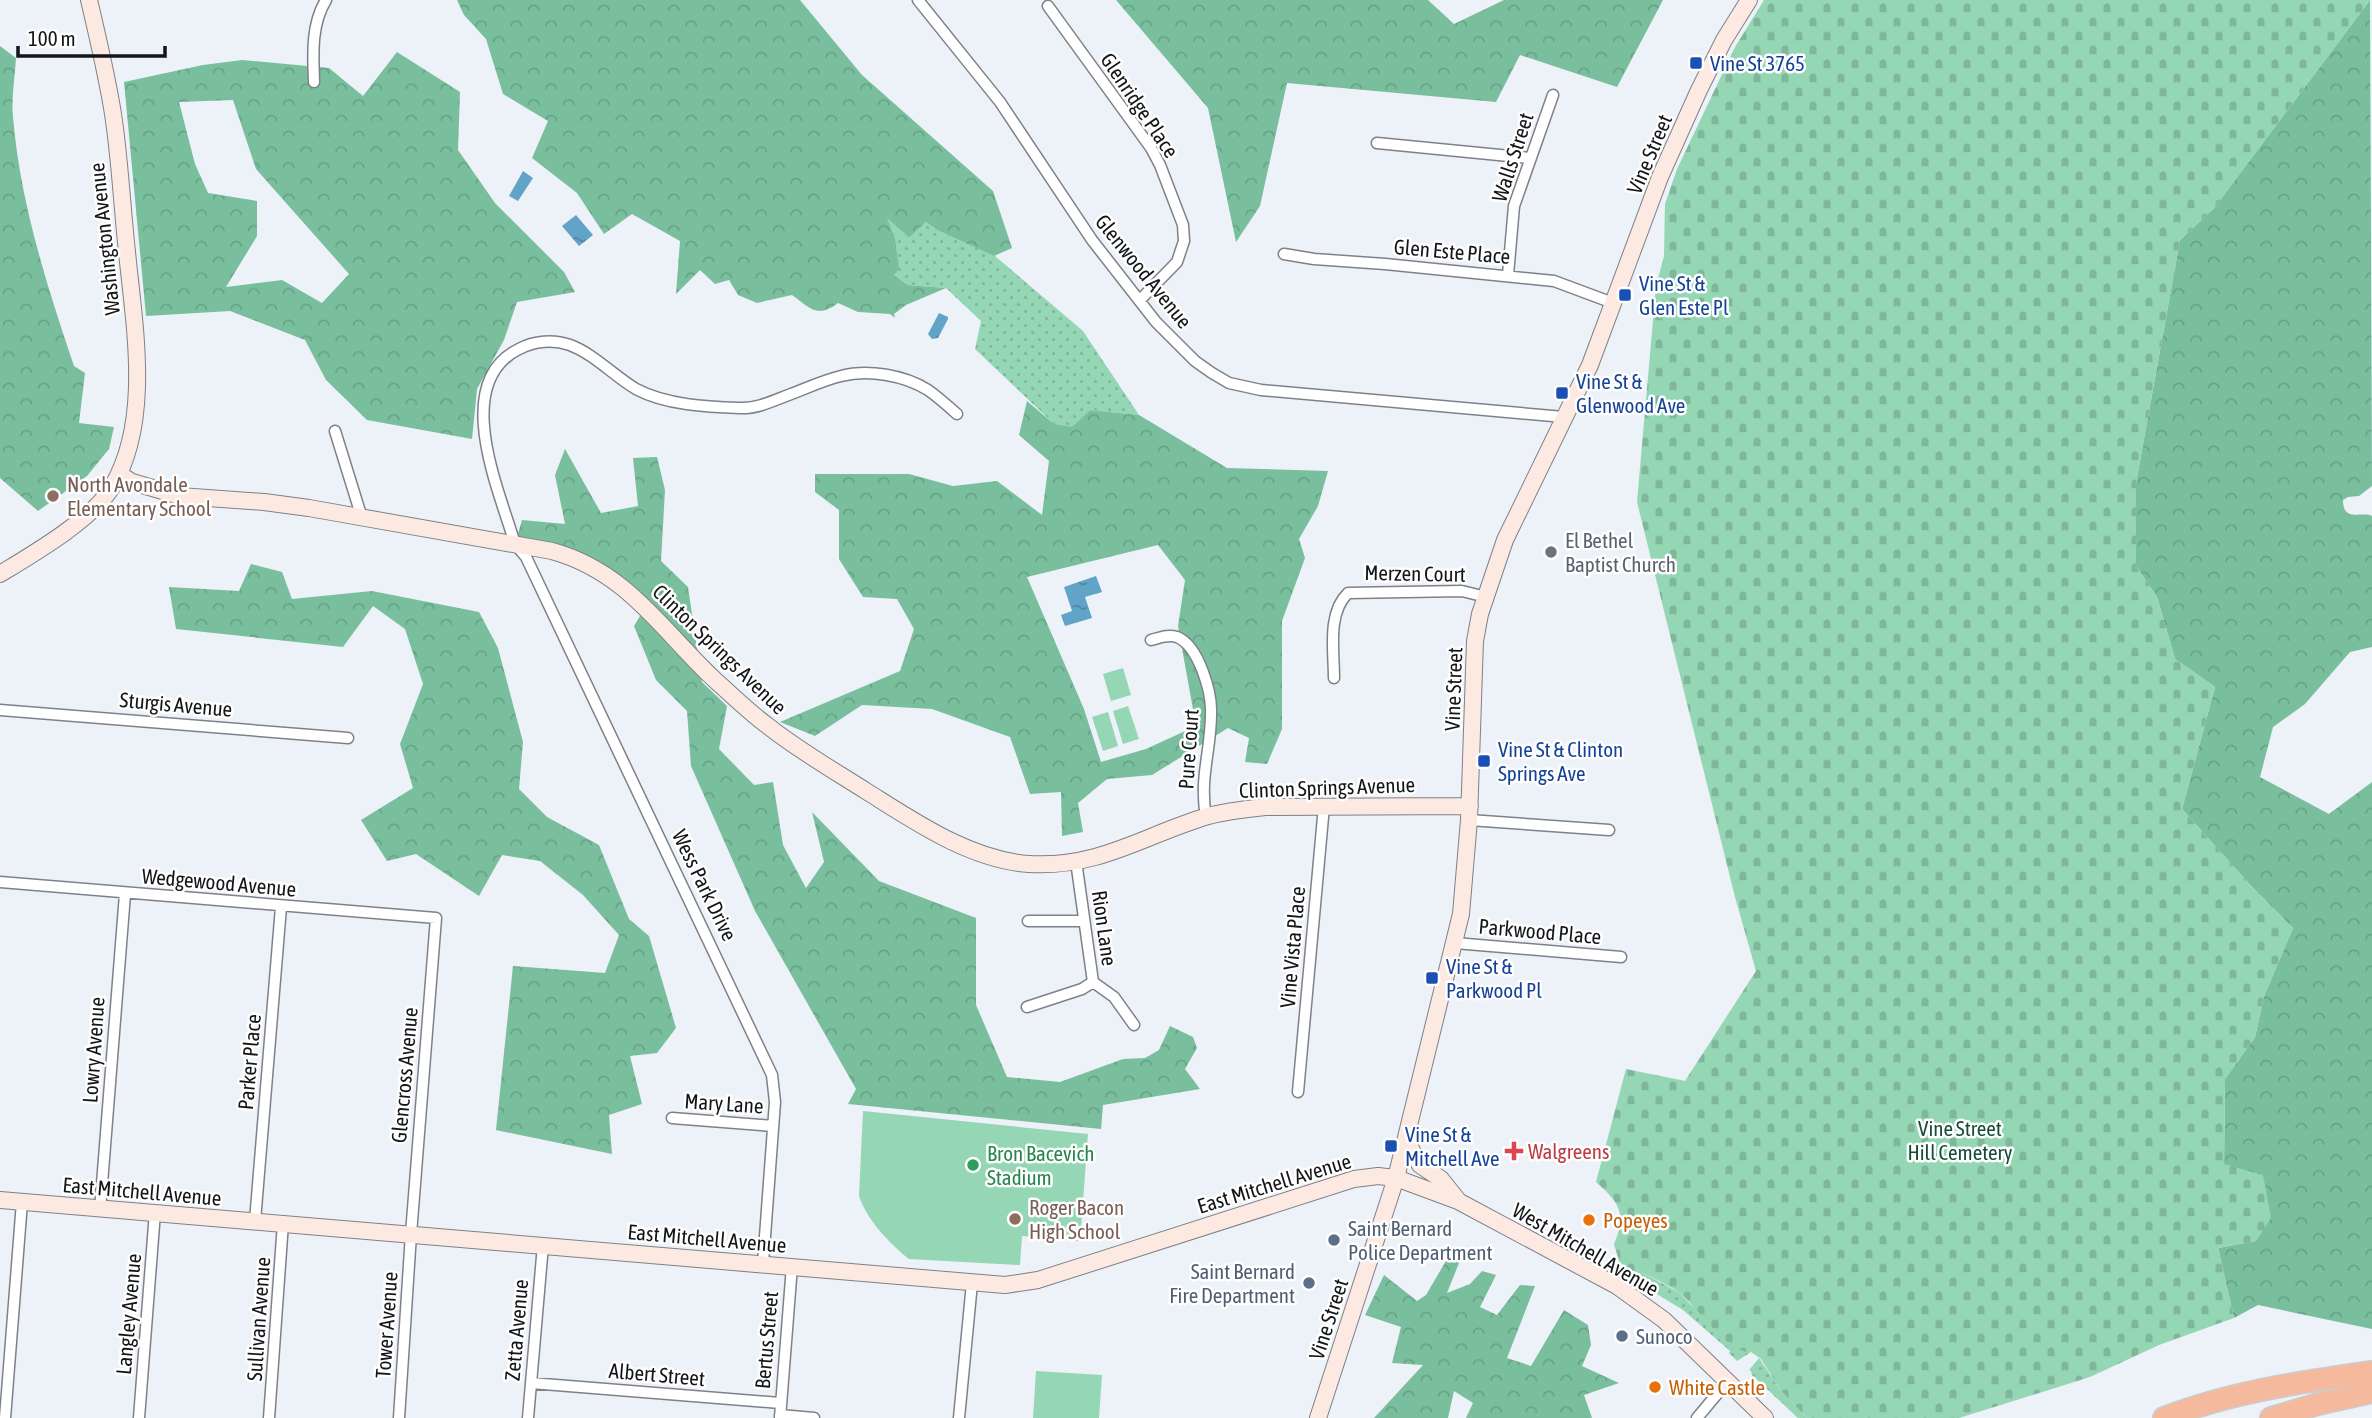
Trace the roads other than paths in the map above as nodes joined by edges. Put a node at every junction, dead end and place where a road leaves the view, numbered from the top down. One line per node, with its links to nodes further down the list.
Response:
1 (89, 0): 17 (street, Washington Avenue)
2 (326, 0): 6 (street)
3 (918, 0): 12 (street, Glenwood Avenue)
4 (1749, 0): 13 (street, Vine Street)
5 (1048, 6): 12 (street, Glenridge Place)
6 (314, 82)
7 (1553, 95): 9 (street, Walls Street)
8 (1377, 143): 9 (street)
9 (1530, 158): 11 (street, Walls Street)
10 (1284, 254): 11 (street, Glen Este Place)
11 (1507, 275): 13 (street, Glen Este Place)
12 (1140, 300): 15 (street, Glenwood Avenue)
13 (1613, 303): 15 (street, Vine Street)
14 (957, 414): 19 (street, Wess Park Drive)
15 (1564, 417): 21 (street, Vine Street)
16 (335, 431): 18 (street)
17 (119, 474): 18 (street, Clinton Springs Avenue); 20 (street)
18 (362, 518): 19 (street, Clinton Springs Avenue)
19 (515, 544): 30 (street, Clinton Springs Avenue); 44 (street, Wess Park Drive)
20 (0, 574)
21 (1486, 597): 23 (street, Merzen Court); 27 (street, Vine Street)
22 (1151, 640): 28 (street, Pure Court)
23 (1334, 678)
24 (0, 710): 25 (street, Sturgis Avenue)
25 (348, 738)
26 (1324, 806): 27 (street, Clinton Springs Avenue); 28 (street, Clinton Springs Avenue); 42 (street, Vine Vista Place)
27 (1469, 813): 29 (street); 37 (street, Vine Street)
28 (1206, 817): 30 (street, Clinton Springs Avenue)
29 (1609, 830)
30 (1076, 861): 36 (street, Rion Lane)
31 (0, 883): 32 (street, Wedgewood Avenue)
32 (125, 894): 33 (street, Wedgewood Avenue); 50 (street, Lowry Avenue)
33 (281, 907): 34 (street, Wedgewood Avenue); 52 (street, Parker Place)
34 (436, 918): 54 (street, Glencross Avenue)
35 (1028, 921): 36 (street)
36 (1084, 921): 39 (street, Rion Lane)
37 (1455, 943): 38 (street, Parkwood Place); 45 (street, Vine Street)
38 (1621, 957)
39 (1093, 982): 40 (street); 41 (street, Rion Lane)
40 (1027, 1007)
41 (1134, 1025)
42 (1298, 1092)
43 (672, 1118): 44 (street, Mary Lane)
44 (773, 1126): 56 (street, Wess Park Drive)
45 (1407, 1134): 46 (street, Vine Street); 48 (street)
46 (1396, 1178): 48 (street, West Mitchell Avenue); 58 (street, East Mitchell Avenue); 74 (street, Vine Street)
47 (0, 1200): 49 (street, East Mitchell Avenue)
48 (1458, 1201): 62 (street, West Mitchell Avenue)
49 (22, 1202): 50 (street, East Mitchell Avenue); 60 (street)
50 (100, 1209): 51 (street, East Mitchell Avenue)
51 (155, 1212): 52 (street, East Mitchell Avenue); 68 (street, Langley Avenue)
52 (255, 1221): 53 (street, East Mitchell Avenue)
53 (283, 1223): 54 (street, East Mitchell Avenue); 69 (street, Sullivan Avenue)
54 (411, 1234): 55 (street, East Mitchell Avenue); 70 (street, Tower Avenue)
55 (543, 1245): 56 (street, East Mitchell Avenue); 63 (street, Zetta Avenue)
56 (763, 1263): 57 (street, East Mitchell Avenue)
57 (792, 1266): 58 (street, East Mitchell Avenue); 65 (street, Bertus Street)
58 (972, 1283): 73 (street)
59 (0, 1337): 60 (street)
60 (12, 1338): 67 (street)
61 (2372, 1372): 77 (highway)
62 (1728, 1381): 75 (street); 76 (street, West Mitchell Avenue)
63 (531, 1383): 65 (street, Albert Street); 71 (street, Zetta Avenue)
64 (2372, 1392): 78 (highway)
65 (780, 1403): 66 (street, Bertus Street)
66 (780, 1417): 72 (street)
67 (5, 1418)
68 (139, 1418)
69 (269, 1418)
70 (399, 1418)
71 (528, 1418)
72 (814, 1418)
73 (959, 1418)
74 (1318, 1418)
75 (1697, 1418)
76 (1765, 1418)
77 (2164, 1418)
78 (2271, 1418)

